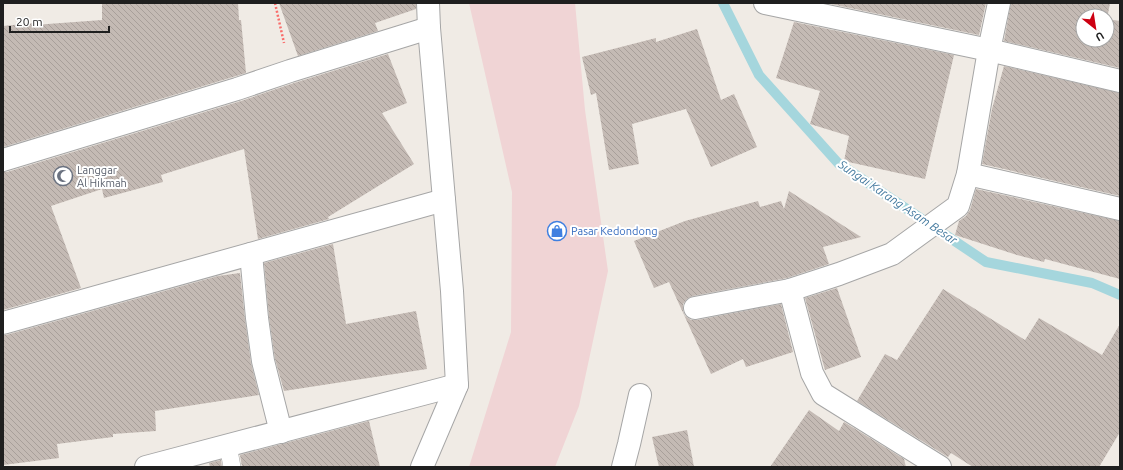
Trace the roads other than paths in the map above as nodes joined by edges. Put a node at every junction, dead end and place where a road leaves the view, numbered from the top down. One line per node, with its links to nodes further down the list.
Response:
1 (428, 3): 4 (street)
2 (765, 3): 5 (street)
3 (999, 3): 5 (street)
4 (429, 28): 7 (street); 9 (street)
5 (989, 50): 6 (street); 8 (street)
6 (1120, 81)
7 (3, 160)
8 (968, 174): 10 (street); 12 (street)
9 (444, 200): 11 (street); 15 (street)
10 (1120, 209)
11 (251, 254): 14 (street); 17 (street)
12 (790, 290): 13 (street); 23 (street)
13 (695, 308)
14 (3, 323)
15 (457, 385): 17 (street); 21 (street)
16 (640, 395): 22 (street)
17 (281, 432): 18 (street)
18 (228, 445): 19 (street); 20 (lane)
19 (146, 467)
20 (232, 467)
21 (422, 467)
22 (623, 467)
23 (940, 467)

